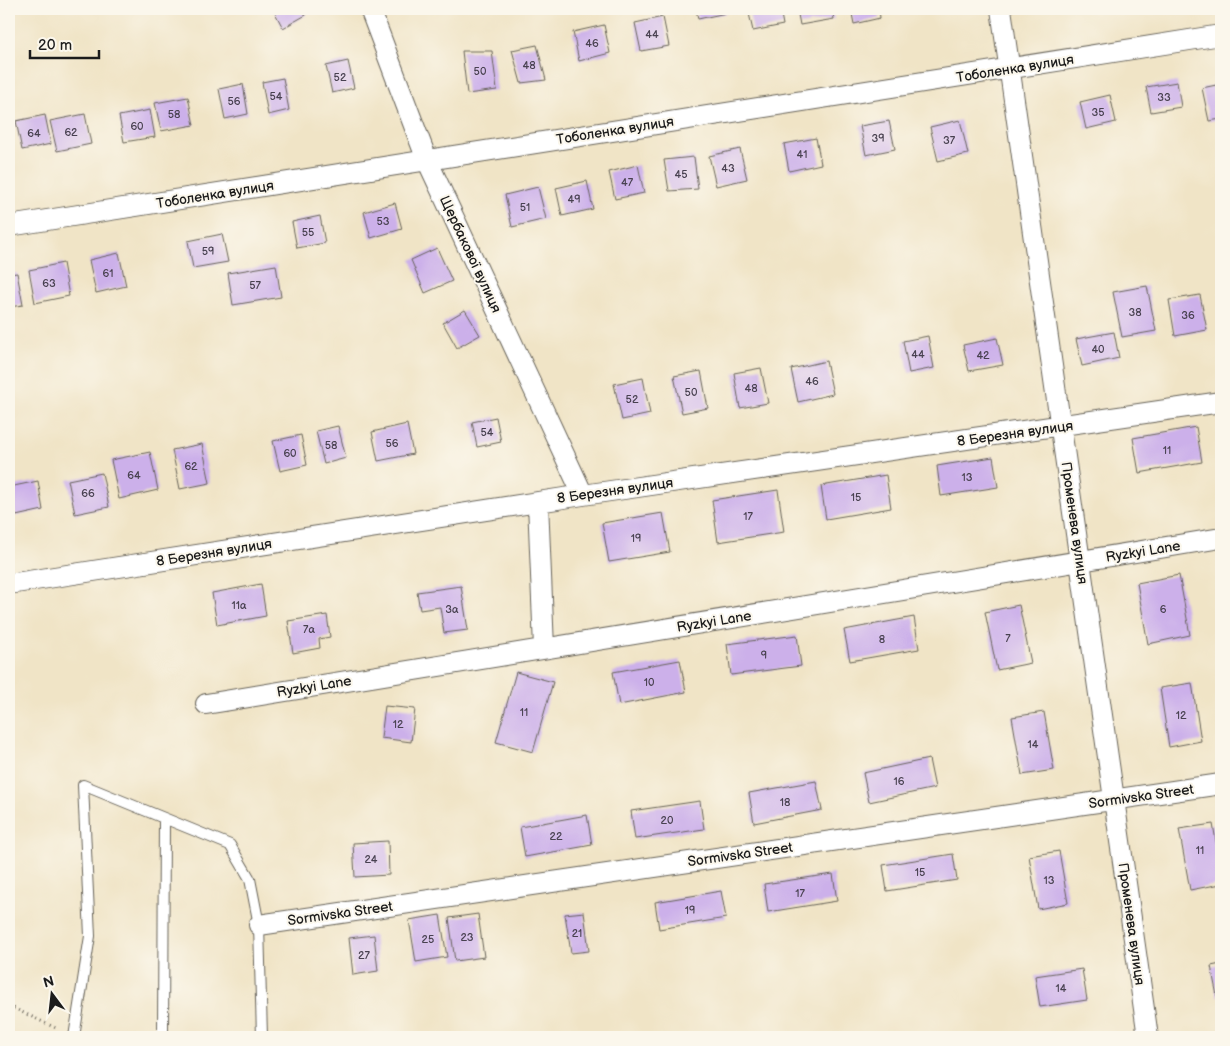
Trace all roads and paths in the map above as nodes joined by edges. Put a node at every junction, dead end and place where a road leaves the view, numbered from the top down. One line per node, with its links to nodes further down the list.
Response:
1 (370, 9): 5 (street, Щербакової вулиця)
2 (1001, 9): 4 (street, Променева вулиця)
3 (1221, 35): 4 (street, Тоболенка вулиця)
4 (1010, 68): 5 (street, Тоболенка вулиця); 8 (street, Променева вулиця)
5 (427, 160): 6 (street, Тоболенка вулиця); 9 (street, Щербакової вулиця)
6 (9, 226)
7 (1221, 402): 8 (street, 8 Березня вулиця)
8 (1061, 426): 9 (street, 8 Березня вулиця); 12 (street, Променева вулиця)
9 (583, 494): 10 (street, 8 Березня вулиця)
10 (538, 502): 13 (street, 8 Березня вулиця); 14 (street)
11 (1221, 538): 12 (street, Ryzkyi Lane)
12 (1080, 561): 14 (street, Ryzkyi Lane); 17 (street, Променева вулиця)
13 (9, 584)
14 (544, 648): 15 (street, Ryzkyi Lane)
15 (206, 704)
16 (1221, 784): 17 (street, Sormivska Street)
17 (1115, 800): 19 (street, Sormivska Street); 24 (street, Променева вулиця)
18 (164, 818): 19 (lane); 21 (lane); 22 (lane)
19 (259, 925): 23 (lane)
20 (9, 1006): 21 (path)
21 (74, 1037)
22 (163, 1037)
23 (262, 1037)
24 (1148, 1037)

